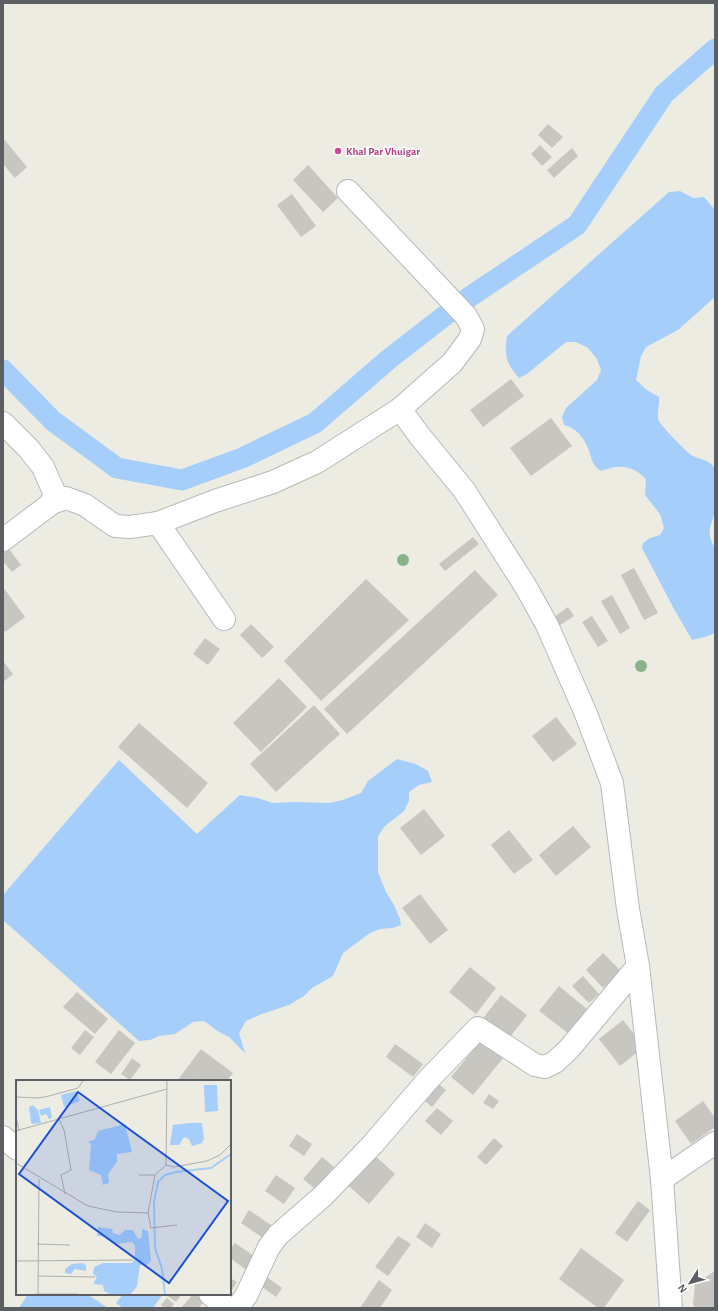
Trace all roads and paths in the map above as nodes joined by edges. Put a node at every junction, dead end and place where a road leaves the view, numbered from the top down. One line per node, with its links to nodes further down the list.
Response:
1 (348, 191): 2 (street)
2 (400, 408): 5 (street); 8 (street)
3 (3, 423): 4 (street)
4 (52, 503): 5 (street); 6 (street)
5 (158, 523): 7 (street)
6 (3, 540)
7 (224, 619)
8 (638, 966): 12 (street); 15 (street)
9 (3, 1137): 11 (street)
10 (715, 1143): 12 (street)
11 (16, 1148)
12 (662, 1179): 16 (street)
13 (211, 1295): 14 (street)
14 (228, 1308)
15 (237, 1308)
16 (671, 1308)

